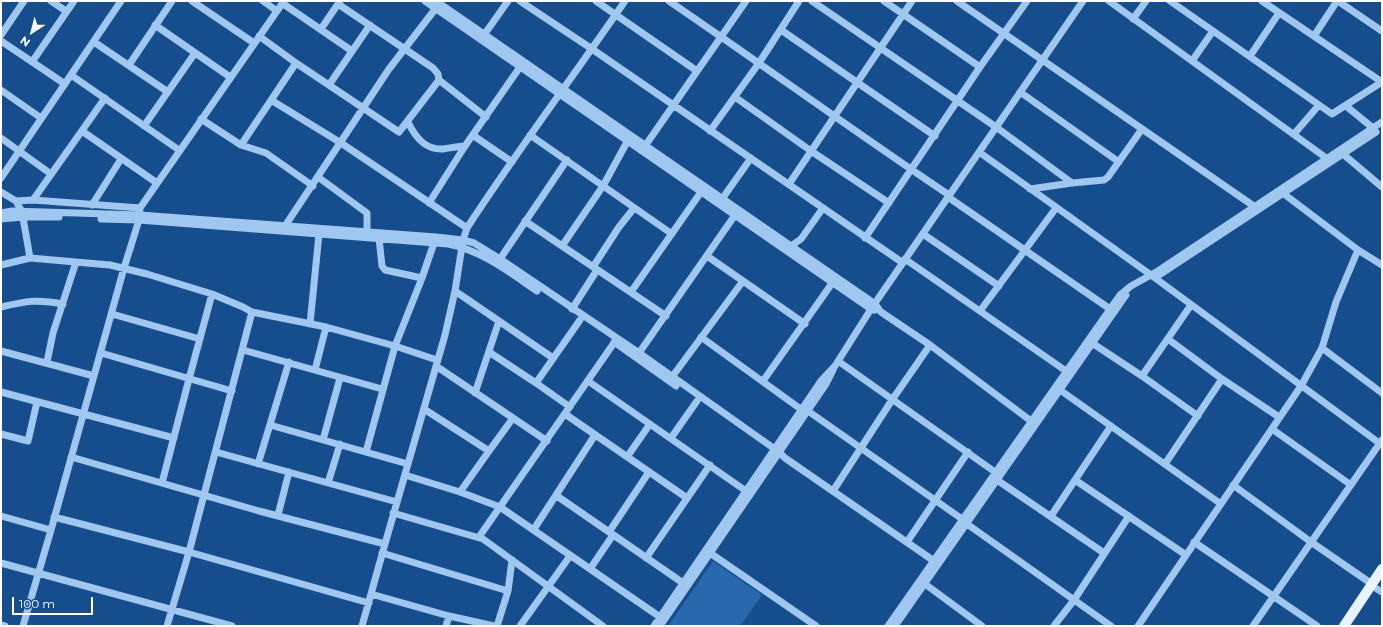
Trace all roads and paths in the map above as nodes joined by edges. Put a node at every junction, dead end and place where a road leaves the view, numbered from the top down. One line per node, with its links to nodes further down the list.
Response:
1 (24, 1): 43 (street)
2 (51, 1): 30 (street)
3 (74, 1): 30 (street)
4 (120, 1): 49 (street)
5 (172, 1): 36 (street)
6 (192, 1): 50 (street)
7 (263, 1): 31 (street)
8 (424, 1): 29 (street)
9 (508, 1): 44 (street)
10 (520, 1): 53 (street)
11 (596, 1): 33 (street)
12 (625, 1): 33 (street)
13 (669, 1): 46 (street)
14 (799, 1): 39 (street)
15 (812, 1): 51 (street)
16 (884, 1): 34 (street)
17 (912, 1): 34 (street)
18 (957, 1): 42 (street)
19 (1027, 1): 42 (street)
20 (1083, 1): 57 (street)
21 (1109, 1): 35 (street)
22 (1146, 1): 35 (street)
23 (1170, 1): 40 (street)
24 (1262, 1): 32 (street)
25 (1338, 1): 41 (street); 47 (street)
26 (283, 2): 31 (street); 38 (street)
27 (339, 2): 37 (street); 38 (street)
28 (744, 2): 46 (street)
29 (436, 5): 44 (street); 52 (street); 64 (street)
30 (66, 11): 59 (street)
31 (277, 11): 45 (street)
32 (1278, 13): 47 (street); 56 (street)
33 (616, 14): 53 (street); 65 (street)
34 (903, 14): 51 (street); 63 (street)
35 (1133, 19): 58 (street)
36 (155, 25): 55 (street); 62 (street)
37 (370, 25): 52 (street); 54 (street)
38 (321, 29): 54 (street)
39 (781, 30): 61 (street); 69 (street)
40 (1213, 31): 56 (street); 58 (street)
41 (1382, 31)
42 (1004, 34): 57 (street); 63 (street)
43 (1, 35)
44 (484, 35): 75 (street)
45 (259, 36): 50 (street); 60 (street)
46 (721, 36): 61 (street); 65 (street)
47 (1314, 36): 70 (street)
48 (1, 41): 59 (street)
49 (94, 42): 62 (street); 66 (street)
50 (254, 43): 67 (street)
51 (881, 48): 69 (street); 80 (street)
52 (405, 49): 68 (street); 84 (street)
53 (592, 49): 75 (street); 82 (street)
54 (352, 51): 72 (street)
55 (195, 53): 67 (street); 74 (street)
56 (1250, 56): 81 (street)
57 (1042, 60): 76 (street); 95 (street)
58 (1192, 61): 98 (street)
59 (32, 62): 71 (street)
60 (296, 63): 72 (street); 79 (street)
61 (759, 63): 77 (street); 85 (street)
62 (129, 65): 74 (street)
63 (980, 67): 80 (street)
64 (520, 68): 75 (street); 86 (street)
65 (697, 71): 82 (street)
66 (71, 75): 71 (street); 78 (street)
67 (230, 78): 88 (street)
68 (439, 80): 86 (street); 89 (street)
69 (857, 82): 85 (street); 101 (street)
70 (1382, 82): 83 (street)
71 (65, 84): 87 (street)
72 (329, 85): 84 (street)
73 (1, 90): 87 (street)
74 (168, 92): 91 (street)
75 (561, 92): 99 (street); 103 (street); 107 (street)
76 (1020, 92): 92 (street); 118 (street)
77 (735, 97): 97 (street); 109 (street)
78 (105, 98): 91 (street); 96 (street)
79 (271, 100): 104 (street); 105 (street)
80 (958, 101): 92 (street); 101 (street)
81 (1319, 105): 83 (street); 98 (street)
82 (673, 106): 97 (street); 107 (street)
83 (1346, 106): 93 (street)
84 (364, 108): 89 (street); 104 (street)
85 (833, 116): 109 (street); 119 (street)
86 (486, 117): 100 (street)
87 (41, 118): 110 (street)
88 (201, 119): 105 (street); 108 (street)
89 (408, 122): 106 (street)
90 (1382, 122): 93 (street)
91 (144, 126): 108 (street)
92 (996, 127): 111 (street); 124 (street)
93 (1373, 128): 116 (street)
94 (1382, 128): 112 (street)
95 (1142, 129): 118 (street); 143 (street)
96 (82, 131): 114 (street); 120 (street)
97 (710, 131): 113 (street)
98 (1294, 134): 116 (street)
99 (530, 135): 115 (street); 117 (street)
100 (474, 136): 106 (street); 117 (street)
101 (935, 136): 119 (street)
102 (1, 138): 110 (street)
103 (628, 142): 127 (street); 131 (street)
104 (341, 143): 121 (street); 137 (street)
105 (241, 145): 126 (street)
106 (466, 146): 137 (street)
107 (645, 146): 134 (street)
108 (179, 150): 123 (street)
109 (811, 150): 125 (street); 138 (street)
110 (19, 151): 120 (street); 122 (street)
111 (979, 152): 129 (street); 133 (street)
112 (1343, 154): 116 (street); 128 (street)
113 (751, 158): 125 (street); 134 (street)
114 (121, 159): 123 (street); 139 (street)
115 (567, 160): 127 (street); 150 (street)
116 (1329, 160): 132 (street); 143 (street)
117 (512, 162): 152 (street)
118 (1119, 162): 124 (street)
119 (911, 170): 133 (street); 138 (street)
120 (52, 174): 135 (street)
121 (318, 177): 126 (street); 153 (street)
122 (1, 178)
123 (157, 183): 146 (street)
124 (1072, 183): 129 (street)
125 (789, 184): 141 (street)
126 (313, 186): 151 (street)
127 (603, 186): 140 (street); 161 (street)
128 (1382, 187)
129 (1030, 189): 142 (street)
130 (1, 192): 136 (street)
131 (701, 192): 147 (street); 155 (street)
132 (1284, 194): 143 (street); 164 (street)
133 (949, 196): 156 (street); 163 (street)
134 (722, 199): 148 (street)
135 (33, 200): 136 (street); 139 (street)
136 (16, 201): 145 (street)
137 (429, 203): 152 (street)
138 (889, 203): 158 (street)
139 (92, 205): 146 (street)
140 (634, 208): 155 (street); 173 (street)
141 (823, 208): 158 (street); 162 (street)
142 (1056, 208): 163 (street); 175 (street)
143 (1257, 208): 175 (street)
144 (1, 213): 145 (street)
145 (23, 214): 146 (street); 149 (street); 166 (street)
146 (140, 214): 151 (street); 154 (street); 172 (street)
147 (735, 215): 148 (street); 165 (street)
148 (745, 218): 162 (street); 174 (street)
149 (1, 219)
150 (525, 221): 161 (street); 167 (street)
151 (285, 226): 153 (street)
152 (467, 228): 160 (street)
153 (367, 232): 159 (street)
154 (319, 234): 157 (street); 195 (street)
155 (672, 234): 181 (street)
156 (923, 234): 168 (street); 179 (street)
157 (379, 238): 159 (street); 176 (street)
158 (865, 238): 168 (street)
159 (435, 240): 160 (street); 176 (street)
160 (463, 243): 167 (street); 180 (street); 193 (street)
161 (562, 246): 173 (street)
162 (791, 246): 174 (street)
163 (1025, 250): 179 (street); 188 (street)
164 (1358, 250): 171 (street); 205 (street)
165 (707, 256): 177 (street); 192 (street)
166 (30, 258): 169 (street); 170 (street)
167 (500, 259): 187 (street)
168 (904, 261): 185 (street); 189 (street)
169 (76, 262): 172 (street); 183 (street)
170 (1, 266)
171 (1382, 266)
172 (124, 268): 182 (street); 191 (street)
173 (595, 269): 181 (street); 187 (street)
174 (827, 274): 178 (street); 185 (street)
175 (1153, 277): 184 (street); 188 (street); 202 (street)
176 (422, 278): 204 (street)
177 (743, 281): 196 (street); 198 (street)
178 (833, 282): 185 (street); 196 (street)
179 (999, 286): 189 (street)
180 (455, 291): 194 (street); 214 (street)
181 (631, 292): 192 (street)
182 (212, 294): 190 (street); 199 (street)
183 (63, 304): 186 (street); 212 (street)
184 (1191, 305): 200 (street); 227 (street)
185 (873, 306): 203 (street); 215 (street)
186 (1, 307)
187 (572, 309): 201 (street)
188 (1110, 309): 217 (street)
189 (980, 311): 217 (street)
190 (252, 312): 195 (street); 206 (street)
191 (112, 314): 199 (street); 209 (street)
192 (666, 316): 210 (street)
193 (580, 320): 201 (street); 211 (street)
194 (499, 321): 208 (street); 211 (street)
195 (310, 324): 197 (street)
196 (805, 324): 225 (street)
197 (326, 327): 204 (street); 216 (street)
198 (701, 337): 220 (street); 225 (street)
199 (200, 339): 222 (street)
200 (1168, 339): 219 (street); 223 (street)
201 (616, 341): 210 (street); 224 (street); 235 (street)
202 (1092, 343): 219 (street); 229 (street)
203 (930, 345): 234 (street); 245 (street)
204 (395, 346): 214 (street); 228 (street)
205 (1322, 348): 227 (street); 233 (street)
206 (243, 350): 213 (street); 230 (street)
207 (1, 351): 212 (street)
208 (489, 352): 226 (street); 232 (street)
209 (101, 353): 218 (street); 222 (street)
210 (639, 353): 220 (street)
211 (553, 358): 226 (street)
212 (47, 362): 218 (street)
213 (289, 362): 216 (street); 247 (street)
214 (437, 363): 232 (street); 238 (street)
215 (836, 363): 234 (street); 239 (street)
216 (315, 370): 221 (street)
217 (1066, 372): 245 (street)
218 (94, 376): 240 (street)
219 (1142, 376): 242 (street)
220 (672, 377): 262 (street)
221 (340, 378): 228 (street); 254 (street)
222 (189, 379): 230 (street); 252 (street)
223 (1222, 379): 242 (street); 243 (street)
224 (588, 381): 237 (street); 246 (street)
225 (763, 381): 239 (street)
226 (536, 382): 237 (street)
227 (1301, 386): 243 (street); 256 (street)
228 (382, 389): 261 (street)
229 (1060, 390): 248 (street); 274 (street)
230 (232, 391): 260 (street)
231 (1, 392): 236 (street)
232 (475, 393): 244 (street)
233 (1382, 393)
234 (892, 400): 258 (street); 263 (street)
235 (697, 401): 253 (street); 262 (street)
236 (37, 402): 240 (street); 250 (street)
237 (570, 407): 241 (street)
238 (424, 409): 259 (street); 267 (street)
239 (805, 410): 258 (street); 262 (street)
240 (83, 414): 252 (street); 264 (street)
241 (565, 414): 251 (street); 255 (street)
242 (1198, 416): 268 (street)
243 (1279, 417): 249 (street)
244 (513, 418): 255 (street); 259 (street)
245 (1031, 421): 272 (street)
246 (650, 424): 253 (street); 265 (street)
247 (270, 425): 254 (street); 266 (street)
248 (1111, 426): 268 (street); 275 (street)
249 (1272, 429): 278 (street); 279 (street)
250 (1, 434)
251 (595, 435): 265 (street); 284 (street)
252 (174, 438): 276 (street)
253 (671, 438): 269 (street)
254 (323, 440): 257 (street)
255 (547, 441): 289 (street)
256 (1381, 443): 279 (street)
257 (340, 444): 261 (street); 277 (street)
258 (861, 448): 281 (street); 286 (street)
259 (489, 451): 282 (street)
260 (216, 452): 266 (street); 283 (street)
261 (366, 452): 267 (street)
262 (776, 452): 280 (street); 281 (street); 306 (street)
263 (968, 452): 272 (street); 286 (street)
264 (71, 457): 276 (street); 295 (street)
265 (627, 457): 271 (street)
266 (258, 464): 270 (street)
267 (408, 464): 273 (street)
268 (1165, 464): 288 (street)
269 (710, 465): 280 (street); 285 (street)
270 (289, 472): 277 (street); 291 (street)
271 (649, 472): 285 (street); 299 (street)
272 (995, 472): 296 (street)
273 (405, 475): 282 (street); 287 (street)
274 (997, 480): 293 (street); 296 (street)
275 (1075, 480): 293 (street); 294 (street)
276 (162, 483): 283 (street)
277 (328, 483): 287 (street)
278 (1234, 485): 288 (street); 303 (street)
279 (1351, 485): 303 (street)
280 (746, 491): 318 (street)
281 (833, 491): 301 (street)
282 (460, 492): 289 (street)
283 (204, 495): 291 (street); 305 (street)
284 (557, 496): 297 (street); 299 (street)
285 (687, 498): 311 (street)
286 (935, 500): 296 (street); 301 (street)
287 (397, 502): 290 (street)
288 (1221, 504): 302 (street)
289 (500, 507): 297 (street); 300 (street)
290 (393, 513): 300 (street); 304 (street)
291 (278, 515): 304 (street)
292 (1, 516): 298 (street)
293 (1051, 516): 307 (street)
294 (1129, 516): 307 (street); 309 (street)
295 (54, 517): 298 (street); 305 (street)
296 (965, 521): 313 (street); 319 (street); 325 (street)
297 (534, 529): 310 (street)
298 (51, 530): 317 (street)
299 (611, 533): 311 (street); 315 (street)
300 (479, 537): 312 (street)
301 (907, 542): 313 (street)
302 (1194, 542): 309 (street); 324 (street)
303 (1311, 542): 321 (street); 324 (street)
304 (385, 544): 308 (street)
305 (189, 552): 326 (street); 327 (street)
306 (710, 553): 342 (street); 343 (street)
307 (1104, 553): 325 (street)
308 (382, 554): 322 (street); 323 (street)
309 (1186, 555): 348 (street)
310 (570, 556): 315 (street); 320 (street)
311 (646, 558): 318 (street)
312 (512, 560): 320 (street); 322 (street)
313 (934, 561): 344 (street)
314 (1, 563): 317 (street)
315 (590, 569): 329 (street)
316 (1382, 569): 321 (main road)
317 (38, 573): 327 (street); 334 (street)
318 (683, 583): 329 (street)
319 (925, 584): 332 (street); 345 (street)
320 (549, 586): 331 (street); 340 (street)
321 (1378, 587): 351 (main road); 352 (main road)
322 (508, 591): 339 (street)
323 (371, 594): 326 (street); 328 (street)
324 (1274, 597): 349 (street); 350 (street)
325 (1074, 600): 346 (street); 347 (street)
326 (369, 603): 337 (street)
327 (172, 609): 335 (street); 336 (street)
328 (449, 616): 338 (street); 339 (street)
329 (660, 617): 341 (street)
330 (1, 625): 333 (street)
331 (524, 625)
332 (979, 625)
333 (5, 626)
334 (23, 626)
335 (167, 626)
336 (232, 626)
337 (362, 626)
338 (446, 626)
339 (495, 626)
340 (603, 626)
341 (654, 626)
342 (660, 626)
343 (816, 626)
344 (888, 626)
345 (895, 626)
346 (1054, 626)
347 (1111, 626)
348 (1138, 626)
349 (1253, 626)
350 (1317, 626)
351 (1344, 626)
352 (1352, 626)

